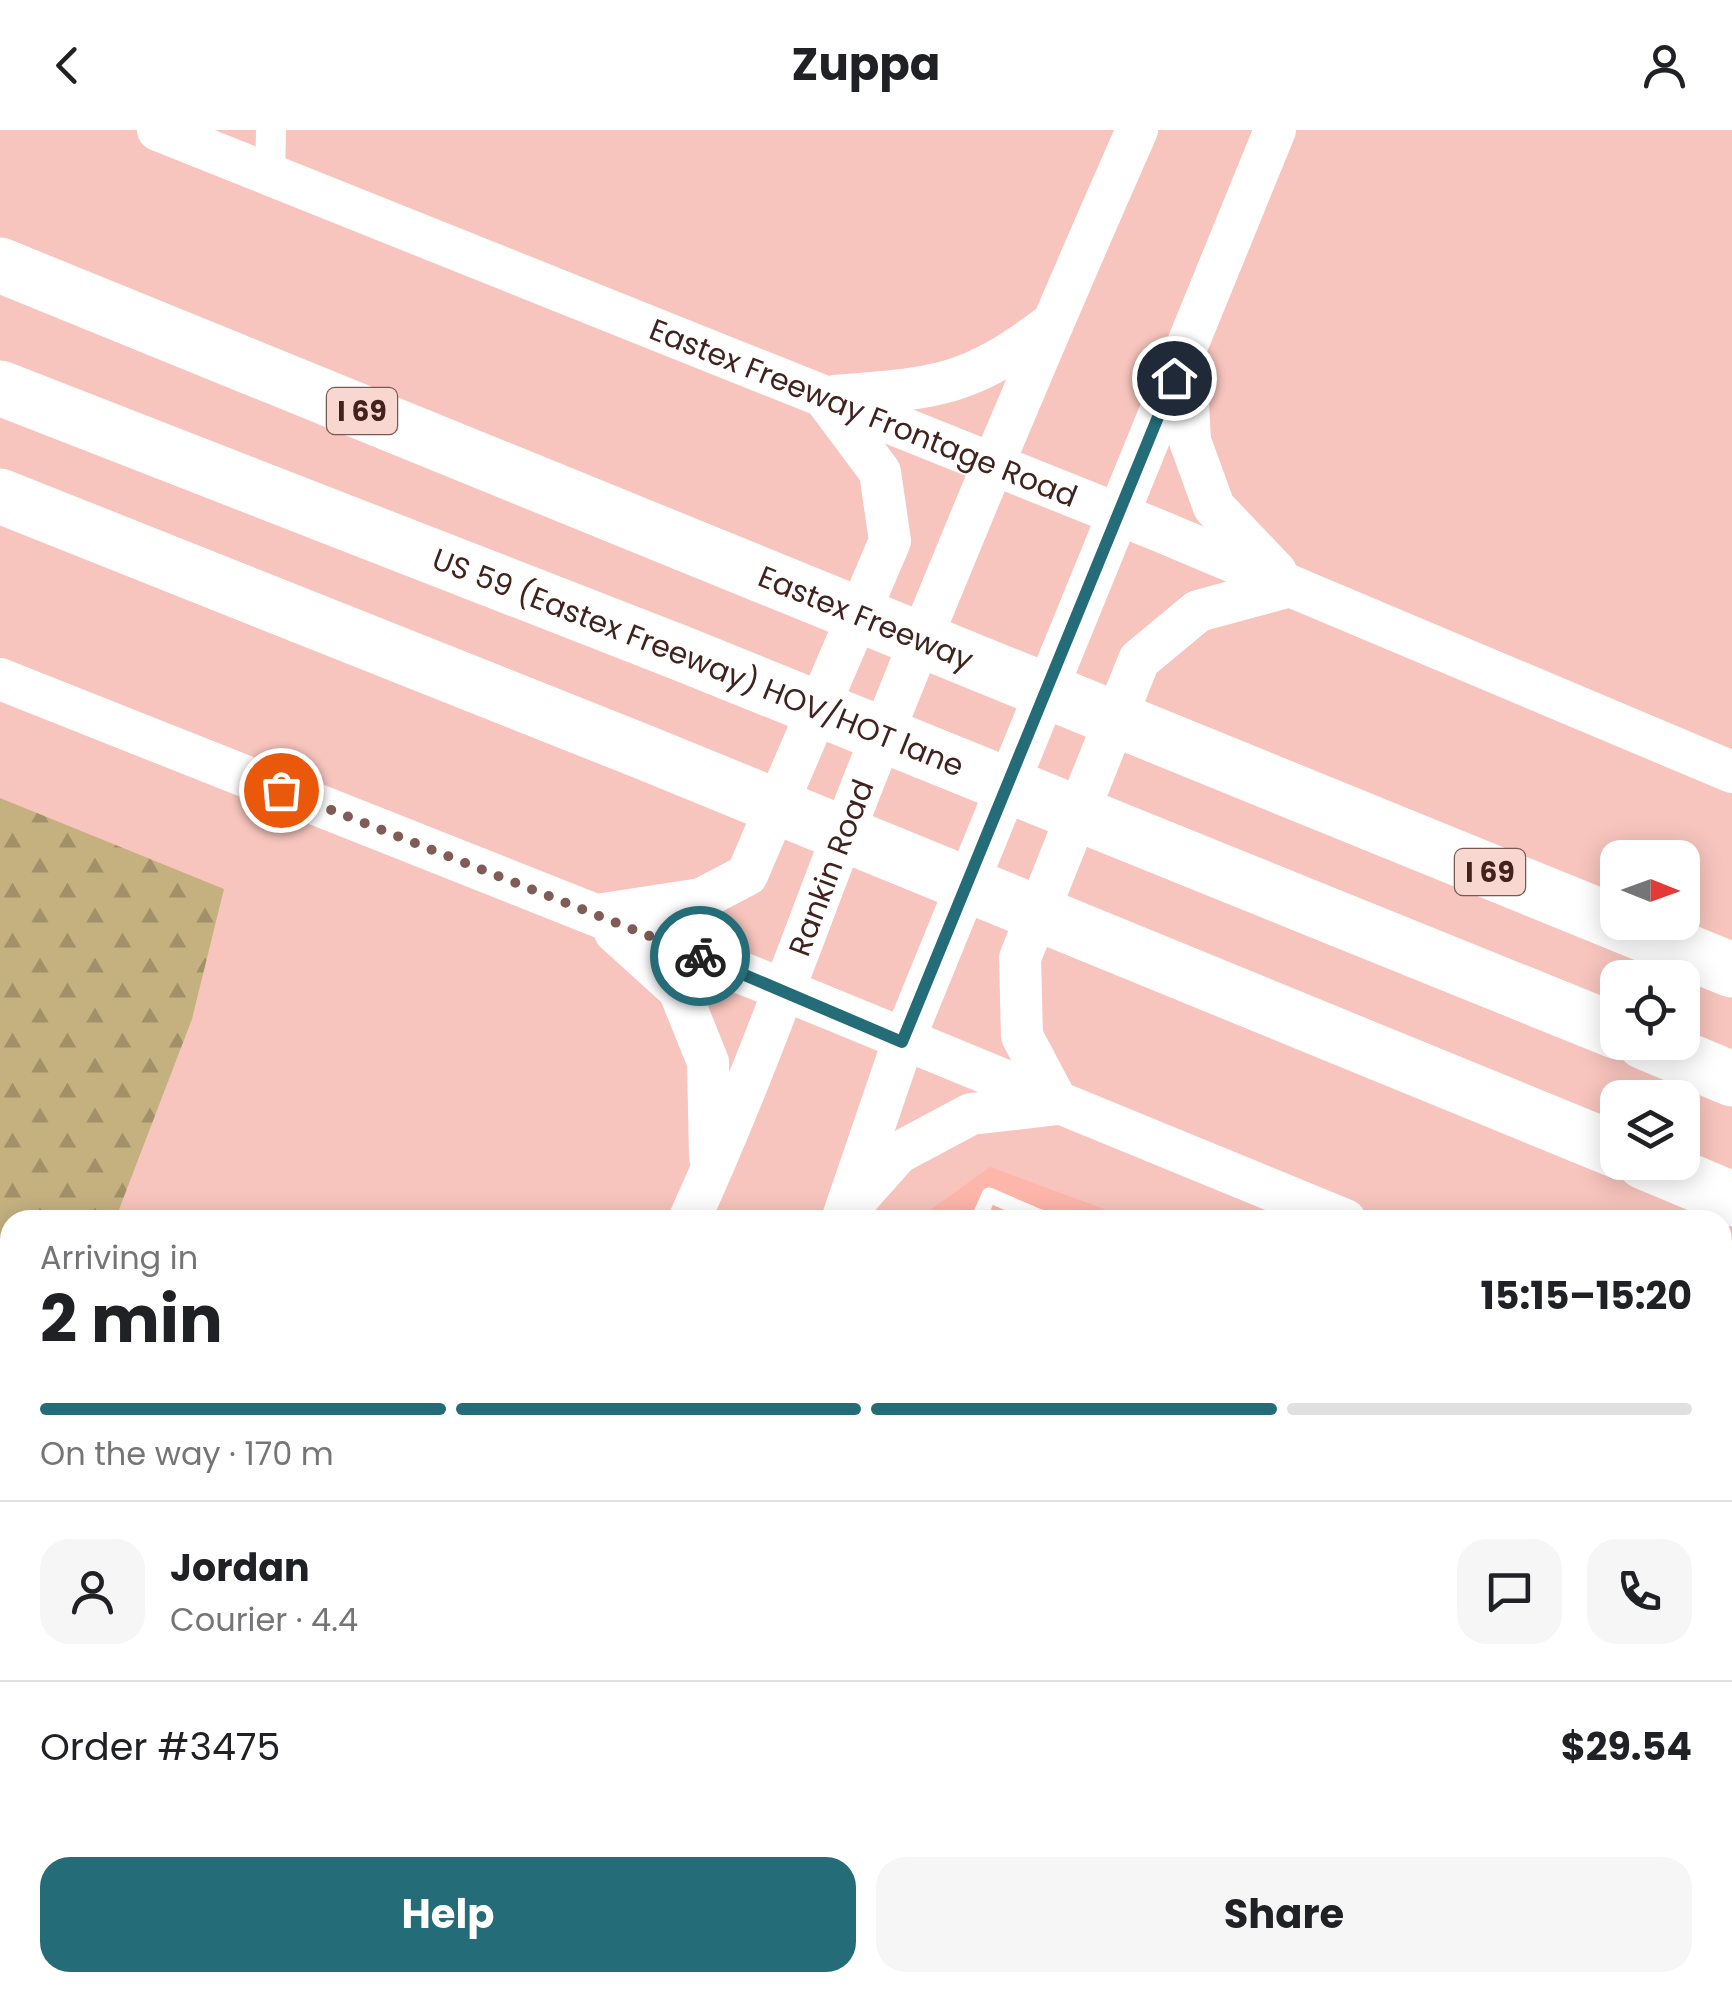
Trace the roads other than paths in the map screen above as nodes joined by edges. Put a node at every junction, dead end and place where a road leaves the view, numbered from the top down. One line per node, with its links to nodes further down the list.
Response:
1 (158, 130): 5 (main road, Eastex Freeway Frontage Road)
2 (271, 130): 5 (street)
3 (1137, 130): 7 (main road, Rankin Road)
4 (1274, 130): 8 (main road)
5 (270, 174): 10 (main road, Eastex Freeway Frontage Road)
6 (0, 265): 18 (highway, Eastex Freeway / I 69)
7 (1052, 324): 10 (main road); 11 (main road, Rankin Road)
8 (1186, 348): 13 (main road); 14 (main road)
9 (0, 388): 20 (highway, US 59 (Eastex Freeway) HOV/HOT lane)
10 (824, 396): 11 (main road, Eastex Freeway Frontage Road); 17 (main road)
11 (990, 463): 13 (main road, Eastex Freeway Frontage Road); 19 (main road, Rankin Road)
12 (0, 496): 25 (highway)
13 (1118, 514): 14 (main road, Eastex Freeway Frontage Road); 21 (main road)
14 (1290, 586): 16 (main road, Eastex Freeway Frontage Road); 24 (main road)
15 (0, 679): 17 (main road)
16 (1732, 772)
17 (596, 915): 19 (main road); 26 (main road)
18 (1732, 970)
19 (782, 989): 21 (main road); 26 (main road, Rankin Road)
20 (1600, 1025)
21 (902, 1042): 24 (main road); 30 (main road)
22 (1688, 1060): 23 (highway)
23 (1732, 1078)
24 (1058, 1104): 31 (main road); 34 (main road)
25 (1600, 1145)
26 (711, 1173): 29 (main road, Rankin Road)
27 (1687, 1180): 28 (highway)
28 (1732, 1199)
29 (694, 1210)
30 (846, 1210)
31 (848, 1210)
32 (982, 1210): 33 (lane)
33 (1024, 1210)
34 (1320, 1210)

